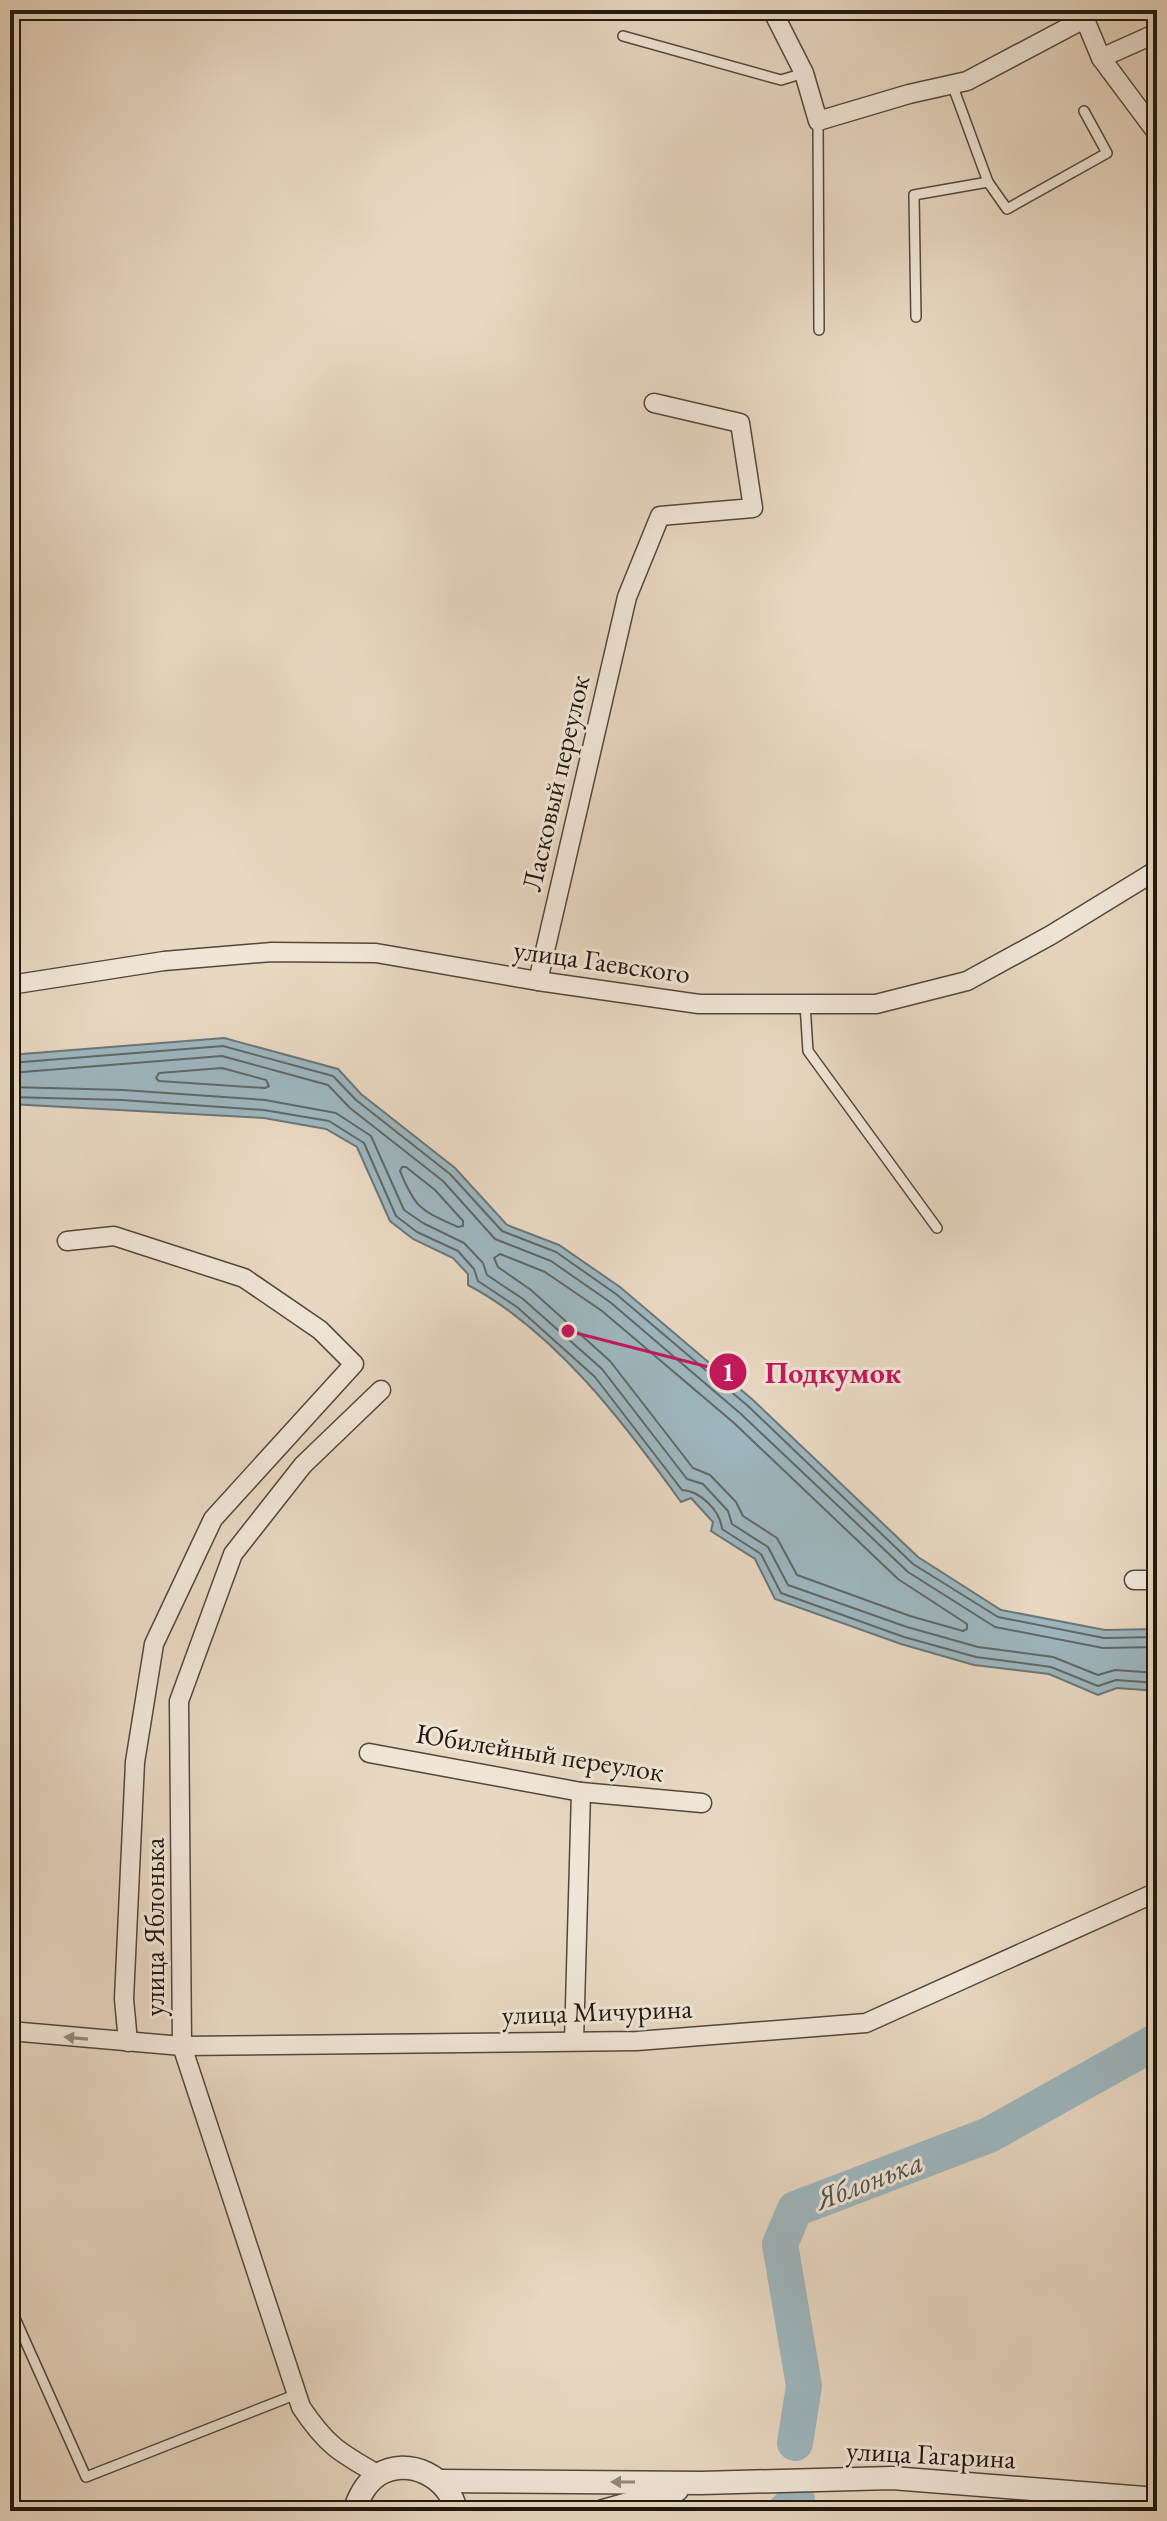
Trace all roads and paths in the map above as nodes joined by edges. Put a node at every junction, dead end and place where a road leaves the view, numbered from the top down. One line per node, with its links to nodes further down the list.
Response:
1 (772, 10): 6 (street)
2 (1083, 14): 5 (street); 7 (street)
3 (1157, 33): 5 (street)
4 (623, 36): 6 (lane)
5 (1101, 58): 10 (street)
6 (804, 73): 9 (street)
7 (952, 84): 9 (street); 11 (lane)
8 (1084, 111): 11 (lane)
9 (818, 121): 13 (lane)
10 (1157, 133)
11 (988, 182): 12 (lane)
12 (916, 317)
13 (819, 330)
14 (654, 403): 16 (street, Ласковый переулок)
15 (1157, 870): 18 (street, улица Гаевского)
16 (538, 981): 17 (street, улица Гаевского); 18 (street, улица Гаевского)
17 (10, 985)
18 (805, 1004): 19 (lane)
19 (937, 1228)
20 (67, 1241): 30 (street, улица Яблонька)
21 (381, 1390): 31 (street, улица Яблонька)
22 (1134, 1580): 23 (street)
23 (1157, 1580)
24 (369, 1753): 25 (street, Юбилейный переулок)
25 (581, 1792): 26 (street, Юбилейный переулок); 29 (street)
26 (702, 1803)
27 (1157, 1892): 29 (street, улица Мичурина)
28 (10, 2031): 30 (street, улица Мичурина, one-way to 28)
29 (574, 2041): 31 (street, улица Мичурина)
30 (128, 2042): 31 (street, улица Мичурина)
31 (182, 2046): 33 (street, улица Яблонька)
32 (10, 2307): 33 (lane)
33 (297, 2394): 34 (street, улица Яблонька)
34 (379, 2475): 35 (street, улица Гагарина); 38 (street)
35 (440, 2481): 36 (street, улица Гагарина, one-way to 35); 39 (street)
36 (701, 2483): 37 (street, улица Гагарина); 40 (street, улица Гагарина)
37 (1157, 2499)
38 (354, 2511)
39 (456, 2511)
40 (603, 2511)

